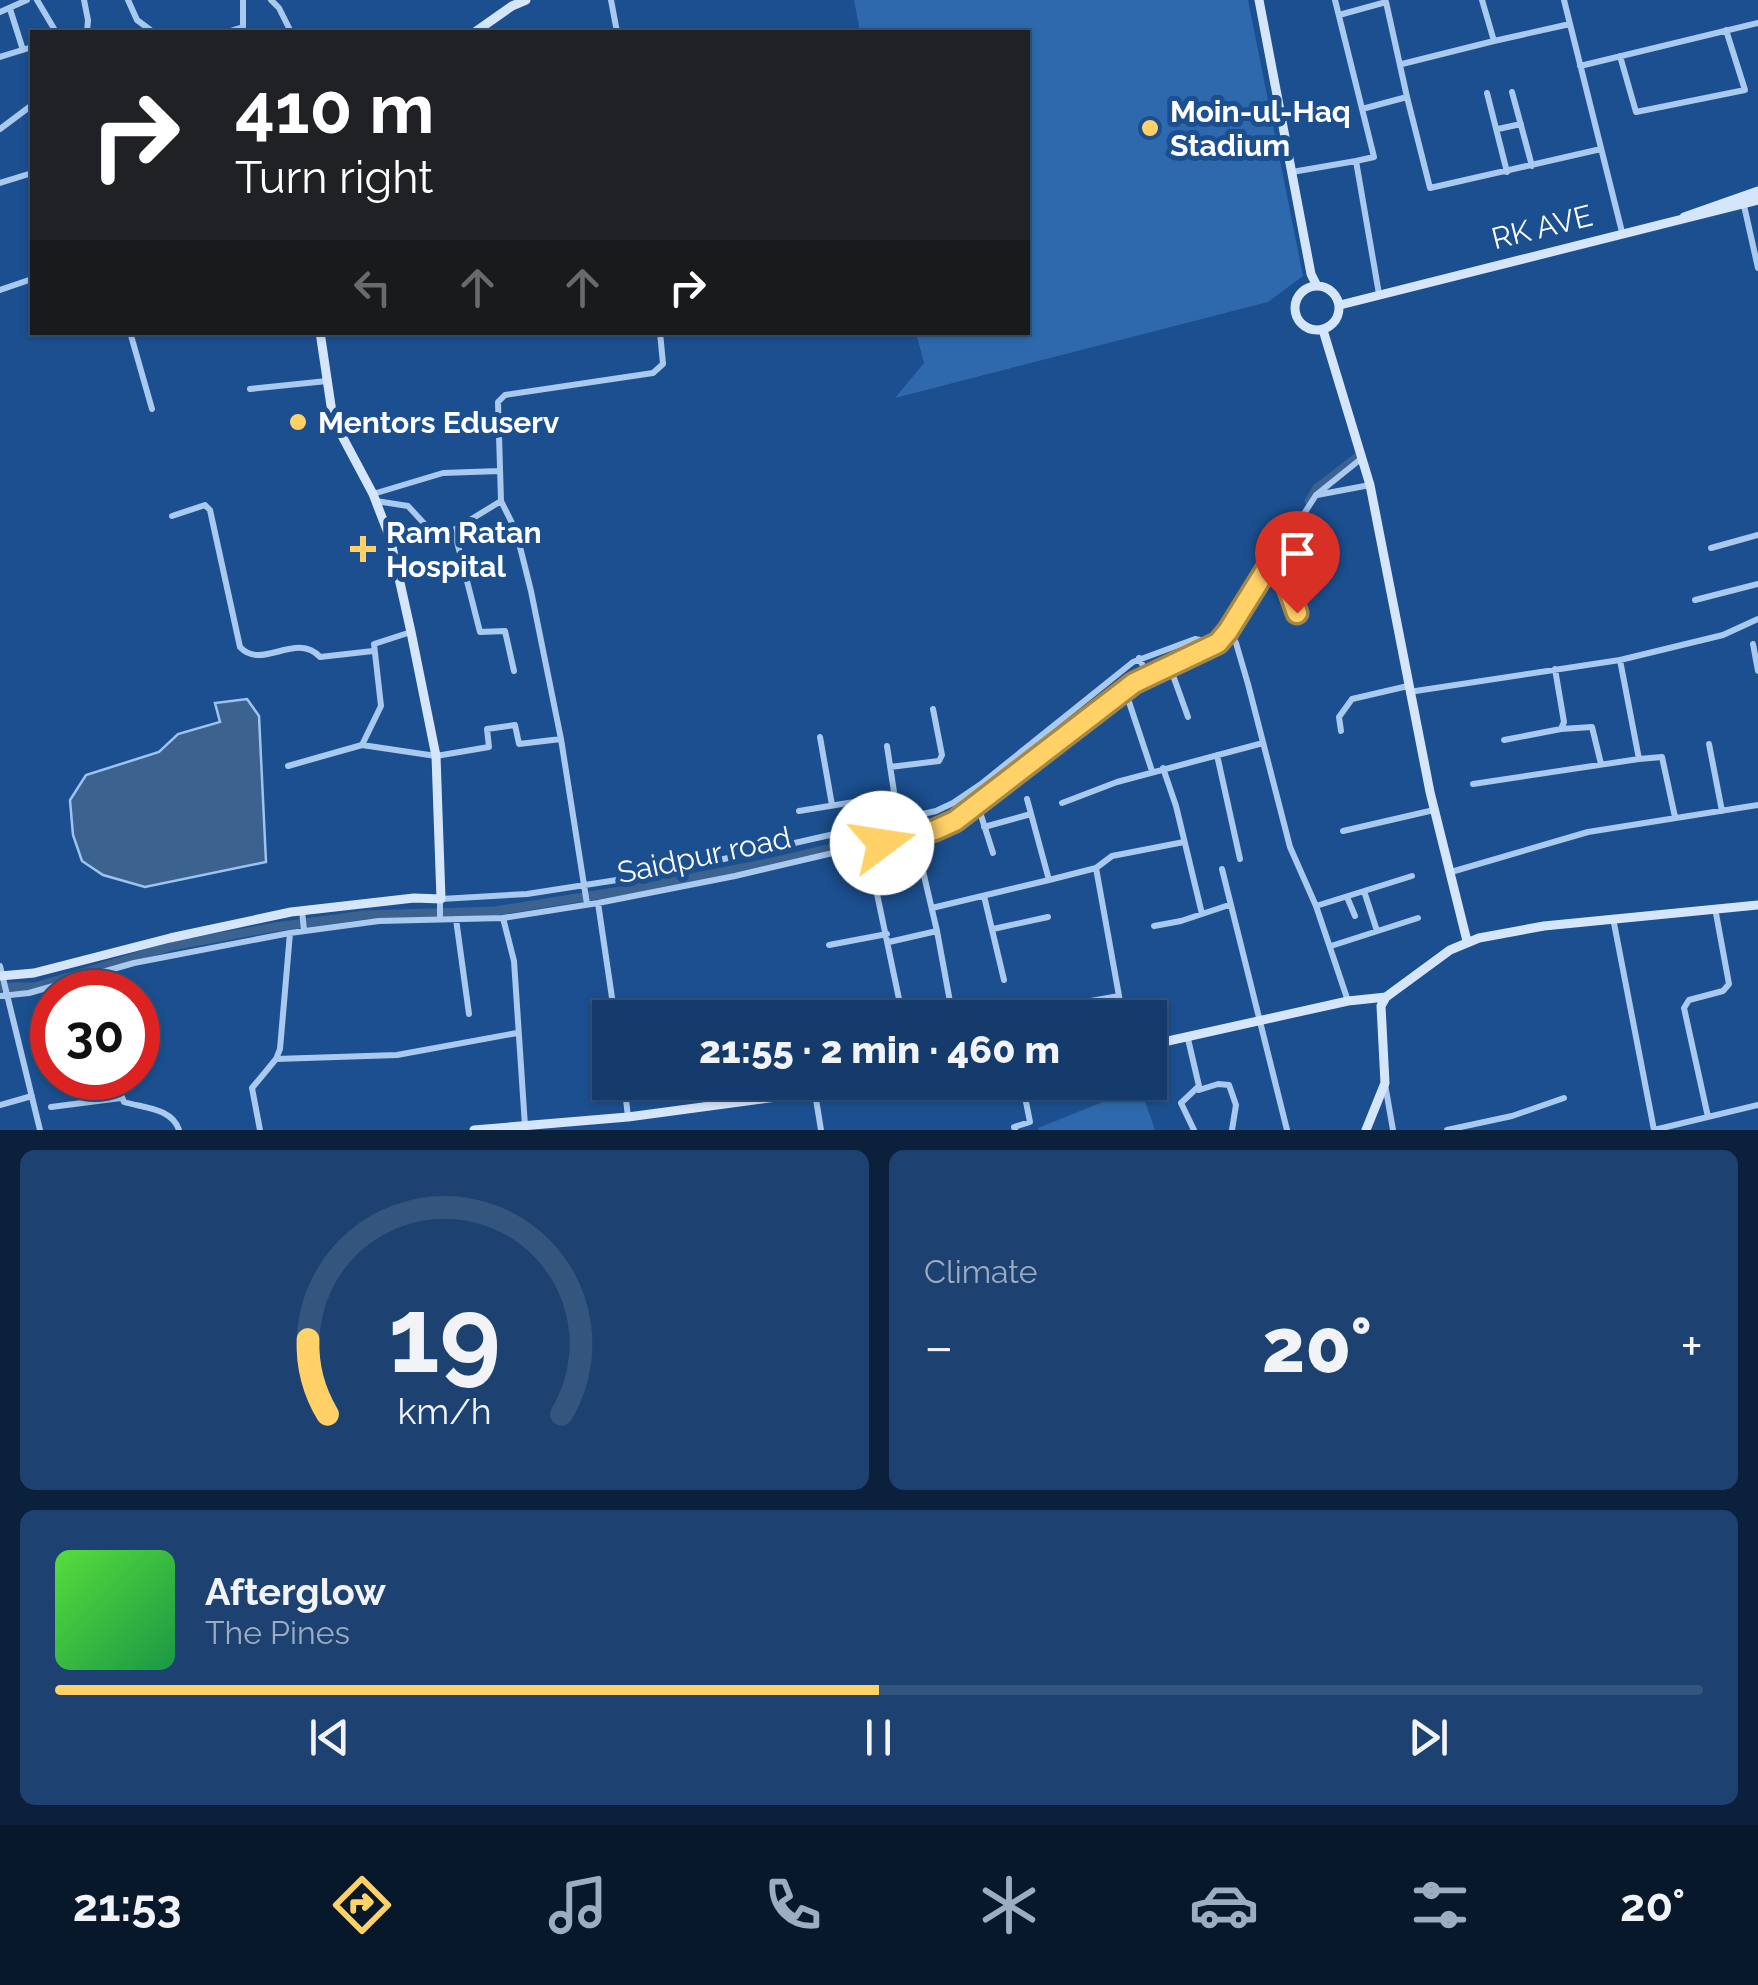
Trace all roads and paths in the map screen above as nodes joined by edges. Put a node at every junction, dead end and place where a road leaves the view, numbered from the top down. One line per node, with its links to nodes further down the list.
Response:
1 (27, 0): 14 (street)
2 (37, 0): 19 (street)
3 (84, 0): 20 (street)
4 (128, 0): 21 (street)
5 (243, 0): 22 (street)
6 (270, 0): 23 (street)
7 (526, 0): 13 (main road)
8 (611, 0): 25 (street)
9 (1258, 0): 45 (main road)
10 (1335, 0): 16 (street)
11 (1482, 0): 27 (street)
12 (1564, 0): 18 (street)
13 (511, 3): 24 (main road)
14 (10, 8): 15 (street); 29 (street)
15 (0, 12)
16 (1338, 15): 32 (street); 38 (street)
17 (1758, 22): 26 (street)
18 (1570, 24): 27 (street); 33 (street)
19 (55, 30)
20 (87, 30)
21 (150, 30)
22 (232, 30)
23 (289, 30)
24 (477, 30)
25 (618, 30)
26 (1726, 30): 30 (street); 30 (street)
27 (1494, 41): 32 (street)
28 (30, 48): 29 (street)
29 (23, 50): 31 (street)
30 (1620, 56): 33 (street)
31 (0, 57)
32 (1402, 64): 36 (street)
33 (1580, 66): 42 (street)
34 (1512, 92): 39 (street)
35 (1487, 93): 41 (street)
36 (1407, 97): 38 (street); 46 (street)
37 (30, 106): 40 (street)
38 (1362, 109): 43 (street)
39 (1520, 124): 41 (street); 44 (street)
40 (0, 129)
41 (1498, 129): 46 (street)
42 (1602, 149): 44 (street); 52 (street)
43 (1356, 161): 45 (street); 59 (street)
44 (1532, 166): 46 (street)
45 (1292, 172): 54 (main road)
46 (1507, 172)
47 (30, 174): 48 (street)
48 (0, 183)
49 (1758, 191): 50 (main road)
50 (1743, 200): 51 (main road, RK AVE); 52 (main road, RK AVE); 53 (street)
51 (1758, 200)
52 (1622, 232): 59 (main road, RK AVE)
53 (1758, 268)
54 (1311, 274): 56 (main road); 58 (main road)
55 (30, 280): 57 (street)
56 (1317, 286): 58 (main road); 60 (main road)
57 (0, 290)
58 (1306, 290): 61 (main road)
59 (1380, 294): 60 (main road, RK AVE)
60 (1340, 305): 61 (main road)
61 (1323, 330): 68 (main road)
62 (131, 335): 67 (street)
63 (321, 335): 65 (main road)
64 (660, 335): 69 (street)
65 (329, 380): 66 (street); 72 (main road)
66 (250, 389)
67 (152, 409)
68 (1362, 458): 70 (main road); 71 (street, Saidpur road)
69 (499, 471): 72 (street); 73 (street)
70 (1370, 486): 71 (street); 95 (main road)
71 (1316, 495): 78 (street, Saidpur road)
72 (374, 498): 75 (street); 84 (main road)
73 (502, 501): 75 (street); 102 (street)
74 (172, 516): 87 (street)
75 (454, 530): 92 (street)
76 (1758, 535): 77 (street)
77 (1711, 548)
78 (1276, 554): 81 (street); 83 (street, Saidpur road)
79 (1758, 584): 80 (street)
80 (1695, 600)
81 (1297, 613)
82 (1758, 619): 88 (street)
83 (1228, 631): 85 (street, Saidpur road); 104 (street)
84 (412, 632): 87 (street); 109 (main road)
85 (1218, 643): 89 (street); 90 (street, Saidpur road)
86 (1752, 644): 93 (street)
87 (373, 651): 106 (street)
88 (1620, 660): 91 (street); 110 (street)
89 (1140, 661): 94 (street); 121 (street)
90 (1170, 666): 94 (street, Saidpur road); 98 (street)
91 (1555, 669): 95 (street); 99 (street)
92 (514, 671)
93 (1758, 671)
94 (1147, 675): 96 (street, Saidpur road)
95 (1408, 689): 100 (street); 125 (main road)
96 (1125, 690): 115 (street); 122 (street, Saidpur road)
97 (933, 708): 113 (street)
98 (1188, 717)
99 (1561, 730): 103 (street); 111 (street)
100 (1341, 731)
101 (820, 737): 120 (street)
102 (560, 739): 109 (street); 144 (street)
103 (1504, 740)
104 (1263, 744): 108 (street); 153 (street)
105 (1709, 744): 126 (street)
106 (362, 745): 109 (street); 112 (street)
107 (887, 746): 113 (street)
108 (1217, 754): 114 (street); 138 (street)
109 (436, 756): 148 (main road)
110 (1639, 760): 111 (street); 129 (street)
111 (1600, 764): 116 (street)
112 (288, 766)
113 (890, 767): 117 (street)
114 (1163, 768): 115 (street); 134 (street)
115 (1152, 771): 119 (street)
116 (1473, 784)
117 (873, 799): 120 (street); 130 (street)
118 (1027, 799): 127 (street)
119 (1062, 803)
120 (832, 805): 124 (street)
121 (954, 805): 128 (street); 130 (street)
122 (978, 806): 128 (street, Saidpur road); 131 (street)
123 (1758, 806): 126 (street)
124 (799, 810)
125 (1434, 810): 132 (street); 141 (main road)
126 (1722, 811): 129 (street)
127 (1031, 814): 131 (street); 143 (street)
128 (960, 816): 133 (street, Saidpur road)
129 (1675, 817): 141 (street)
130 (878, 827): 133 (street); 144 (street)
131 (984, 827): 137 (street)
132 (1344, 831)
133 (881, 842): 135 (street, Saidpur road)
134 (1184, 842): 139 (street); 157 (street)
135 (868, 846): 150 (street, Saidpur road); 171 (street)
136 (918, 850): 154 (street)
137 (992, 853)
138 (1240, 859)
139 (1096, 868): 143 (street); 178 (street)
140 (1222, 869): 152 (street)
141 (1451, 872): 172 (main road)
142 (1412, 876): 145 (street)
143 (1049, 880): 146 (street)
144 (586, 886): 148 (street); 149 (street)
145 (1364, 891): 147 (street); 169 (street)
146 (984, 896): 154 (street); 167 (street)
147 (1347, 897): 153 (street); 159 (street)
148 (440, 900): 156 (main road); 158 (street)
149 (587, 902): 150 (street, Saidpur road); 161 (street, Saidpur road)
150 (598, 902): 180 (street)
151 (1758, 904): 155 (main road)
152 (1229, 905): 157 (street); 187 (street)
153 (1316, 906): 174 (street)
154 (932, 908): 168 (street)
155 (1715, 908): 163 (main road); 209 (street)
156 (302, 912): 166 (street); 175 (main road)
157 (1202, 914): 165 (street)
158 (440, 916): 164 (street, Saidpur road); 166 (street, Saidpur road)
159 (1354, 916)
160 (1048, 917): 167 (street)
161 (503, 918): 164 (street, Saidpur road); 188 (street)
162 (1418, 918): 169 (street)
163 (1613, 918): 172 (main road); 225 (street)
164 (456, 919): 186 (street)
165 (1154, 926)
166 (304, 928): 170 (street, Saidpur road)
167 (993, 929): 176 (street)
168 (938, 930): 171 (street); 182 (street)
169 (1377, 931): 174 (street)
170 (290, 933): 177 (street, Saidpur road); 191 (street)
171 (888, 938): 173 (street); 181 (street)
172 (1467, 941): 179 (main road)
173 (829, 946)
174 (1331, 946): 185 (street)
175 (2, 975): 177 (street)
176 (1004, 980)
177 (5, 995): 193 (street)
178 (1119, 996): 183 (street); 184 (street)
179 (1386, 997): 185 (main road); 192 (main road)
180 (612, 1000)
181 (900, 1000)
182 (950, 1000)
183 (1096, 1000)
184 (1120, 1000)
185 (1348, 1002): 187 (main road)
186 (468, 1014)
187 (1259, 1022): 189 (main road); 221 (street)
188 (517, 1033): 191 (street); 212 (street)
189 (1188, 1039): 190 (main road); 194 (street)
190 (1167, 1042)
191 (276, 1060): 215 (street)
192 (1385, 1083): 222 (main road); 223 (street)
193 (30, 1089)
194 (1193, 1092): 219 (street); 220 (street)
195 (30, 1097): 206 (street)
196 (1564, 1098): 224 (street)
197 (33, 1100): 213 (street)
198 (105, 1100): 208 (street)
199 (122, 1100): 214 (street)
200 (626, 1100): 210 (street)
201 (728, 1100): 205 (street)
202 (760, 1100): 205 (main road)
203 (816, 1100): 217 (street)
204 (1026, 1100): 218 (street)
205 (729, 1104): 210 (main road)
206 (0, 1105)
207 (1758, 1105): 209 (street)
208 (51, 1107)
209 (1708, 1117): 225 (street)
210 (628, 1118): 211 (main road)
211 (595, 1125): 212 (main road)
212 (525, 1126): 216 (main road)
213 (40, 1130)
214 (179, 1130)
215 (260, 1130)
216 (474, 1130)
217 (821, 1130)
218 (1014, 1130)
219 (1194, 1130)
220 (1232, 1130)
221 (1287, 1130)
222 (1366, 1130)
223 (1393, 1130)
224 (1448, 1130)
225 (1654, 1130)

